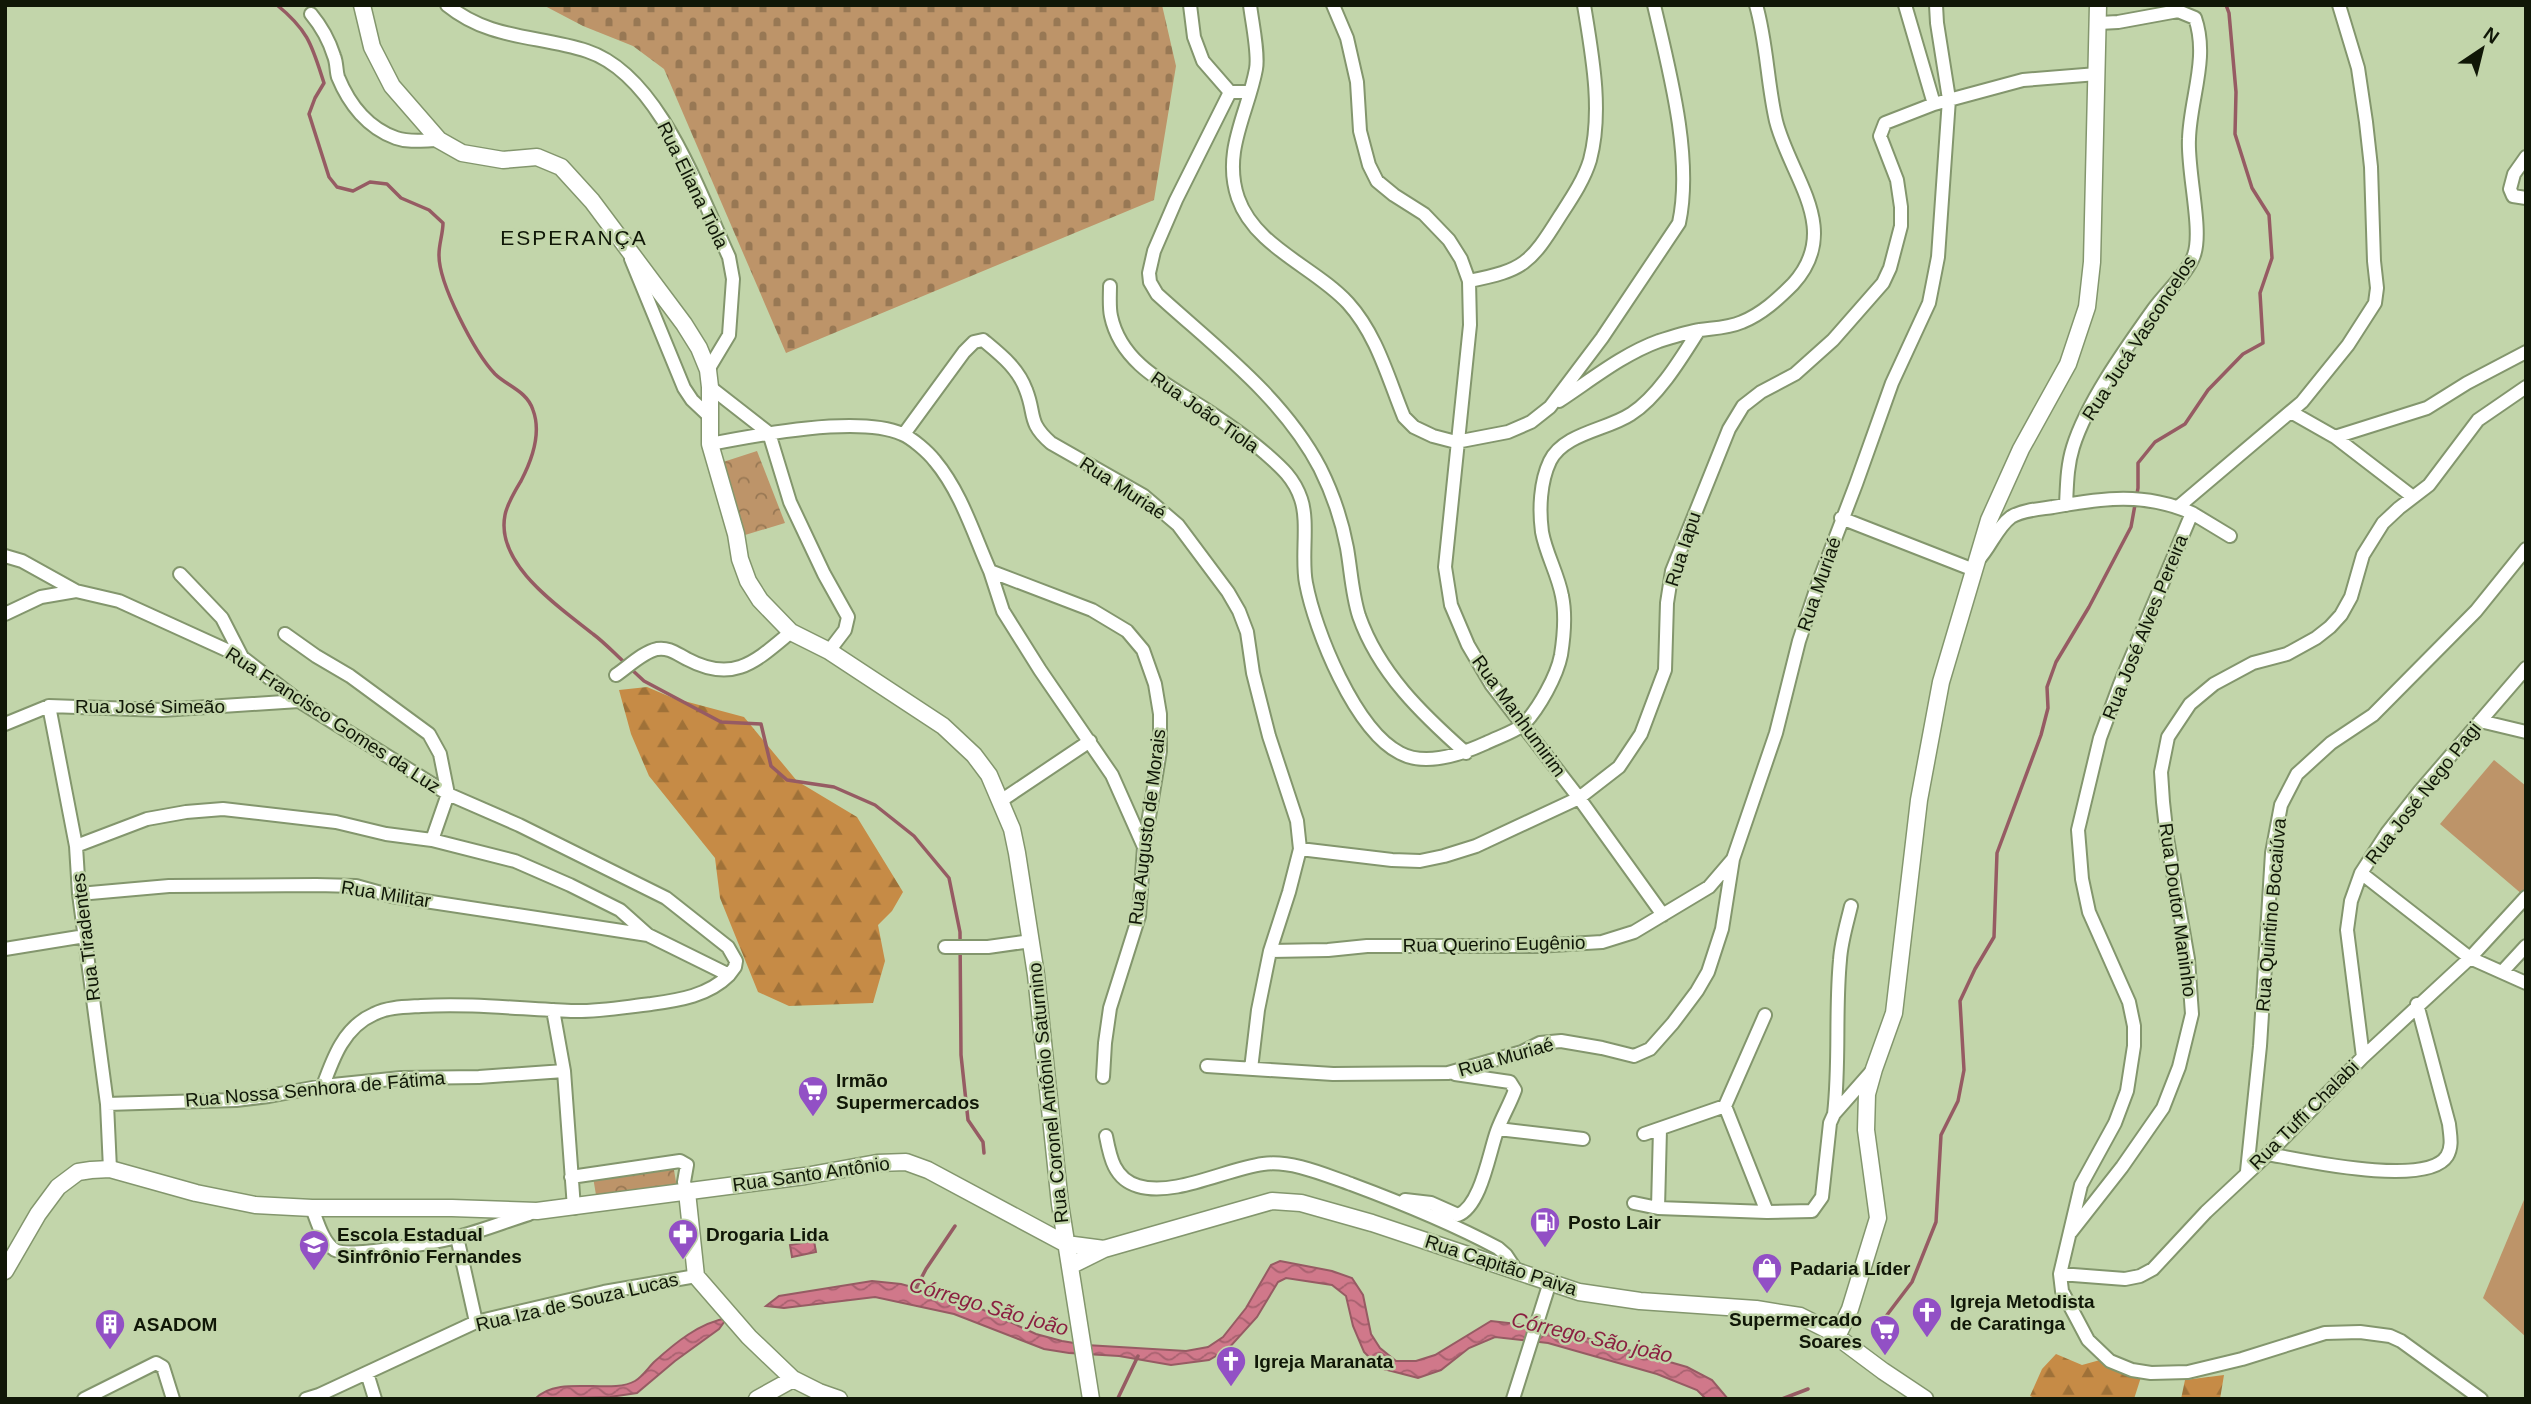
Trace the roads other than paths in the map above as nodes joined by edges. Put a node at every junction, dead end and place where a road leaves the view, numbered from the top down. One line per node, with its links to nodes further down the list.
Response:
1 (362, 5): 20 (street, Rua Coronel Antônio Saturnino)
2 (447, 5): 28 (street, Rua Eliana Tiola)
3 (1190, 5): 16 (street)
4 (1250, 5): 17 (street)
5 (1333, 5): 24 (street)
6 (1584, 5): 24 (street)
7 (1654, 5): 31 (street)
8 (1756, 5): 26 (street)
9 (1905, 5): 19 (street)
10 (1936, 5): 18 (street, Rua Muriaé)
11 (2098, 5): 14 (street)
12 (2339, 5): 32 (street, Rua José Alves Pereira)
13 (311, 14): 20 (street)
14 (2099, 23): 15 (street); 40 (street, Rua Jucá Vasconcelos)
15 (2097, 74): 18 (street); 47 (street)
16 (1230, 92): 17 (street); 65 (street)
17 (1250, 92): 37 (street)
18 (1949, 99): 19 (street); 43 (street, Rua Muriaé)
19 (1934, 104): 67 (street, Rua Iapu)
20 (439, 140): 23 (street, Rua Coronel Antônio Saturnino)
21 (2526, 157): 22 (street)
22 (2526, 198)
23 (628, 251): 28 (street, Rua Coronel Antônio Saturnino); 33 (street, Rua Coronel Antônio Saturnino)
24 (1469, 281): 37 (street, Rua Manhumirim)
25 (1110, 286): 65 (street, Rua João Tiola)
26 (1699, 330): 31 (street); 62 (street)
27 (2526, 352): 36 (street)
28 (708, 370): 29 (street, Rua Coronel Antônio Saturnino)
29 (710, 387): 33 (street, Rua Coronel Antônio Saturnino); 34 (street)
30 (2526, 387): 39 (street, Rua Doutor Maninho)
31 (1550, 407): 37 (street)
32 (2291, 412): 36 (street); 41 (street, Rua José Alves Pereira)
33 (709, 416): 38 (street, Rua Coronel Antônio Saturnino)
34 (769, 433): 35 (street); 38 (street); 54 (street)
35 (904, 434): 48 (street); 72 (street, Rua Muriaé)
36 (2335, 437): 39 (street)
37 (1456, 442): 62 (street, Rua Manhumirim)
38 (710, 444): 52 (street, Rua Coronel Antônio Saturnino)
39 (2413, 497): 121 (street, Rua Doutor Maninho)
40 (2066, 505): 41 (street); 47 (street)
41 (2178, 507): 42 (street, Rua José Alves Pereira)
42 (2192, 513): 44 (street); 121 (street, Rua José Alves Pereira)
43 (1841, 519): 47 (street); 73 (street, Rua Muriaé)
44 (2230, 536)
45 (2526, 549): 111 (street, Rua Quintino Bocaiúva)
46 (5, 556): 50 (street)
47 (1975, 566): 96 (street)
48 (990, 572): 64 (street); 71 (street, Rua Augusto de Morais)
49 (180, 574): 55 (street)
50 (76, 592): 51 (street, Rua Francisco Gomes da Luz); 55 (street, Rua Francisco Gomes da Luz)
51 (5, 614)
52 (791, 632): 54 (street, Rua Coronel Antônio Saturnino); 57 (street)
53 (285, 634): 66 (street)
54 (829, 651): 68 (street, Rua Coronel Antônio Saturnino)
55 (242, 657): 58 (street, Rua Francisco Gomes da Luz)
56 (2526, 668): 60 (street, Rua José Nego Pagi)
57 (620, 673)
58 (299, 701): 59 (street, Rua José Simeão); 66 (street, Rua Francisco Gomes da Luz)
59 (49, 706): 61 (street, Rua José Simeão); 70 (street, Rua Tiradentes)
60 (2480, 721): 63 (street); 74 (street, Rua José Nego Pagi)
61 (5, 724)
62 (1523, 725): 65 (street, Rua João Tiola); 67 (street, Rua Manhumirim)
63 (2526, 732)
64 (1090, 741): 68 (street); 71 (street)
65 (1466, 752)
66 (448, 794): 69 (street); 88 (street, Rua Francisco Gomes da Luz)
67 (1579, 798): 72 (street, Rua Iapu); 78 (street, Rua Manhumirim)
68 (1002, 800): 81 (street, Rua Coronel Antônio Saturnino)
69 (432, 840): 70 (street); 79 (street)
70 (76, 846): 75 (street, Rua Tiradentes)
71 (1144, 847): 99 (street, Rua Augusto de Morais)
72 (1300, 849): 85 (street, Rua Muriaé)
73 (1733, 859): 78 (street, Rua Querino Eugênio); 98 (street, Rua Muriaé)
74 (2361, 873): 86 (street); 93 (street, Rua José Nego Pagi)
75 (79, 894): 79 (street, Rua Militar); 80 (street, Rua Tiradentes)
76 (2526, 897): 86 (street, Rua Tuffi Chalabi)
77 (1850, 906): 103 (street)
78 (1663, 915): 85 (street, Rua Querino Eugênio)
79 (648, 935): 88 (street)
80 (85, 936): 84 (street); 101 (street, Rua Tiradentes)
81 (1031, 941): 83 (street, Rua Coronel Antônio Saturnino); 123 (street, Rua Coronel Antônio Saturnino)
82 (2526, 946): 87 (street)
83 (950, 947)
84 (5, 949)
85 (1270, 951): 95 (street, Rua Muriaé)
86 (2470, 958): 87 (street); 90 (street, Rua Tuffi Chalabi)
87 (2502, 972): 89 (street)
88 (729, 975): 91 (street)
89 (2526, 983)
90 (2417, 1004): 93 (street, Rua Tuffi Chalabi); 109 (street)
91 (553, 1010): 97 (street); 100 (street)
92 (1765, 1015): 102 (street)
93 (2363, 1057): 109 (street, Rua Tuffi Chalabi)
94 (1207, 1066): 95 (street)
95 (1251, 1069): 98 (street, Rua Muriaé)
96 (1874, 1069): 103 (street); 132 (street)
97 (564, 1071): 100 (street, Rua Nossa Senhora de Fátima); 112 (street)
98 (1448, 1073): 104 (street)
99 (1103, 1077)
100 (323, 1086): 101 (street, Rua Nossa Senhora de Fátima)
101 (107, 1104): 110 (street, Rua Tiradentes)
102 (1725, 1107): 105 (street); 120 (street)
103 (1834, 1114): 120 (street)
104 (1498, 1129): 108 (street); 114 (street)
105 (1660, 1129): 106 (street); 118 (street)
106 (1644, 1134)
107 (1106, 1136): 114 (street)
108 (1583, 1139)
109 (2268, 1154): 111 (street, Rua Tuffi Chalabi)
110 (110, 1169): 116 (street, Rua Santo Antônio); 127 (street, Rua Santo Antônio)
111 (2248, 1171): 128 (street, Rua Tuffi Chalabi)
112 (571, 1177): 113 (street); 117 (street)
113 (687, 1192): 117 (street, Rua Santo Antônio); 123 (street, Rua Santo Antônio); 129 (street)
114 (1390, 1199): 126 (street)
115 (1634, 1203): 118 (street)
116 (312, 1208): 119 (street, Rua Santo Antônio); 122 (street, Rua Santo Antônio)
117 (574, 1208): 119 (street, Rua Santo Antônio)
118 (1658, 1208): 120 (street)
119 (537, 1211): 122 (street, Rua Santo Antônio)
120 (1767, 1212)
121 (2069, 1235): 128 (street, Rua Doutor Maninho)
122 (457, 1237): 131 (street)
123 (1066, 1244): 124 (street); 125 (street, Rua Coronel Antônio Saturnino)
124 (1104, 1249): 125 (street); 126 (street, Rua Capitão Paiva)
125 (1070, 1266): 141 (street, Rua Coronel Antônio Saturnino)
126 (1516, 1270): 130 (street, Rua Capitão Paiva)
127 (5, 1271)
128 (2060, 1274): 144 (street, Rua Doutor Maninho)
129 (696, 1276): 131 (street, Rua Iza de Souza Lucas); 134 (street)
130 (1550, 1282): 132 (street, Rua Capitão Paiva); 142 (street)
131 (476, 1322): 133 (street, Rua Iza de Souza Lucas)
132 (1837, 1337): 143 (street, Rua Capitão Paiva)
133 (367, 1373): 137 (street, Rua Iza de Souza Lucas); 138 (street)
134 (793, 1379): 139 (street); 140 (street)
135 (83, 1399): 136 (street)
136 (173, 1399)
137 (306, 1399)
138 (375, 1399)
139 (757, 1399)
140 (839, 1399)
141 (1091, 1399)
142 (1513, 1399)
143 (1925, 1399)
144 (2481, 1399)

